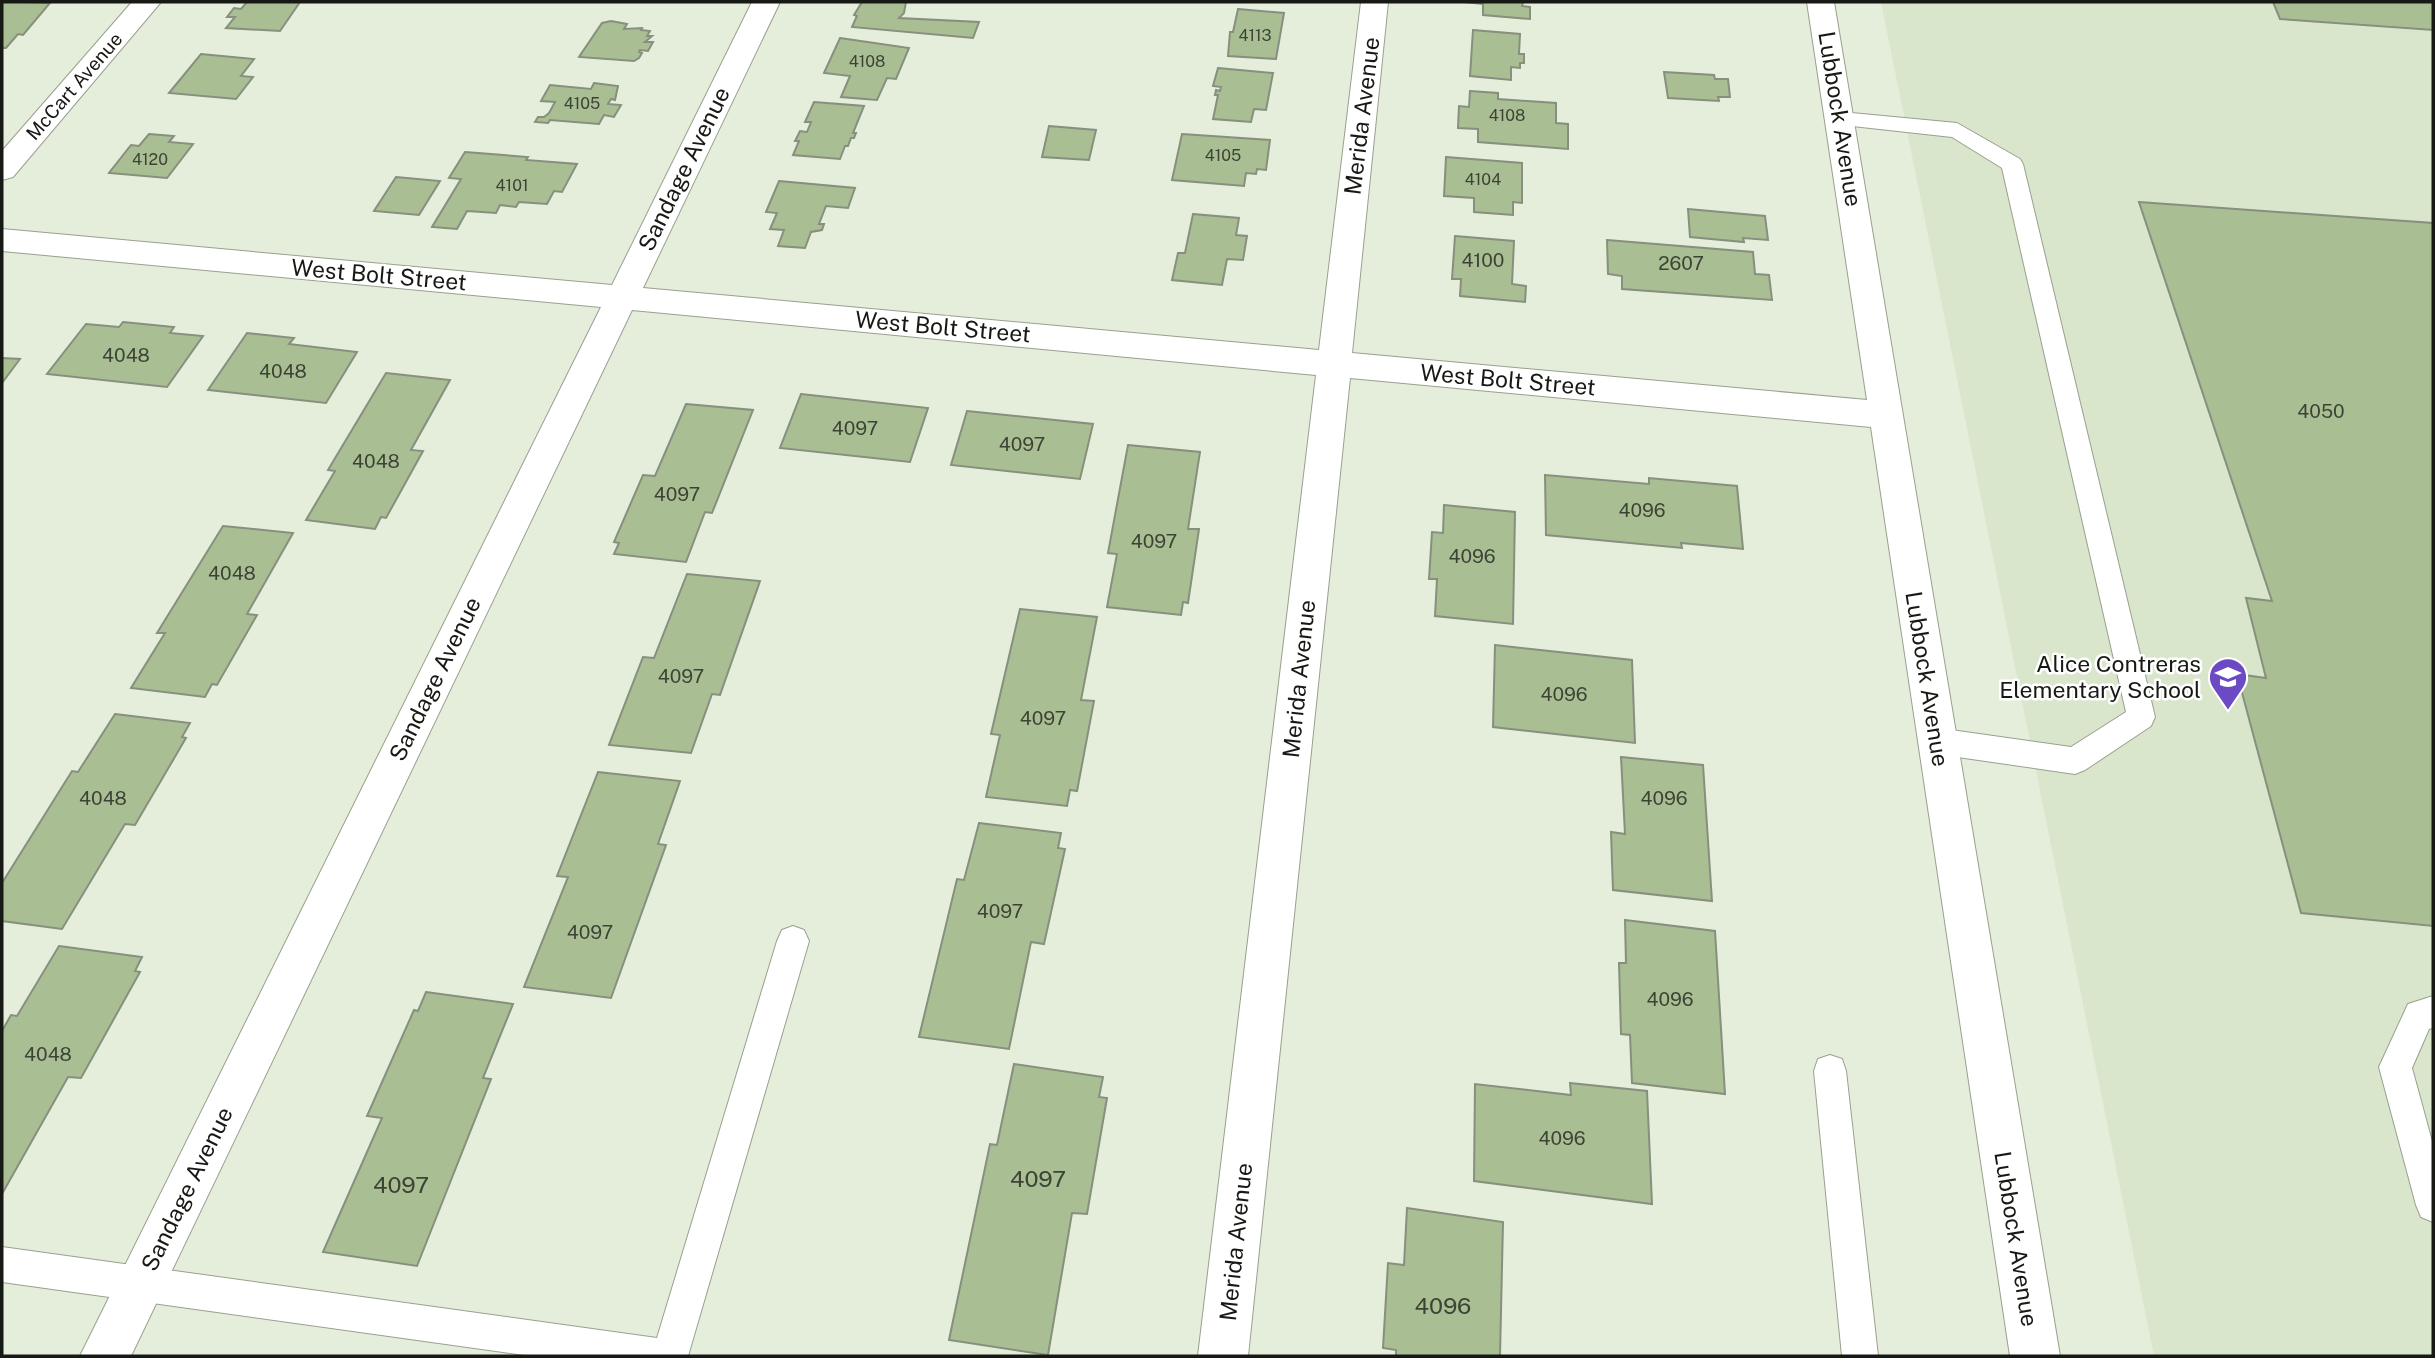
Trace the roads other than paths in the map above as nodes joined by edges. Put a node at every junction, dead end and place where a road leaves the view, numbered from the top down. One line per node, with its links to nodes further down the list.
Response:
1 (147, 2): 6 (street, McCart Avenue)
2 (766, 2): 8 (street, Sandage Avenue)
3 (1375, 2): 9 (street, Merida Avenue)
4 (1821, 2): 5 (street, Lubbock Avenue)
5 (1841, 118): 10 (street, Lubbock Avenue); 11 (lane)
6 (2, 170)
7 (2, 240): 8 (street, West Bolt Street)
8 (622, 297): 9 (street, West Bolt Street); 18 (street, Sandage Avenue)
9 (1334, 363): 10 (street, West Bolt Street); 22 (street, Merida Avenue)
10 (1885, 415): 11 (street, Lubbock Avenue)
11 (1937, 741): 24 (street, Lubbock Avenue)
12 (793, 941): 21 (lane)
13 (2433, 1012): 15 (lane)
14 (1830, 1072): 23 (lane)
15 (2424, 1137): 16 (lane)
16 (2433, 1205)
17 (2, 1265): 18 (lane)
18 (140, 1284): 19 (street, Sandage Avenue); 20 (lane)
19 (105, 1356)
20 (660, 1356)
21 (670, 1356)
22 (1223, 1356)
23 (1860, 1356)
24 (2035, 1356)

